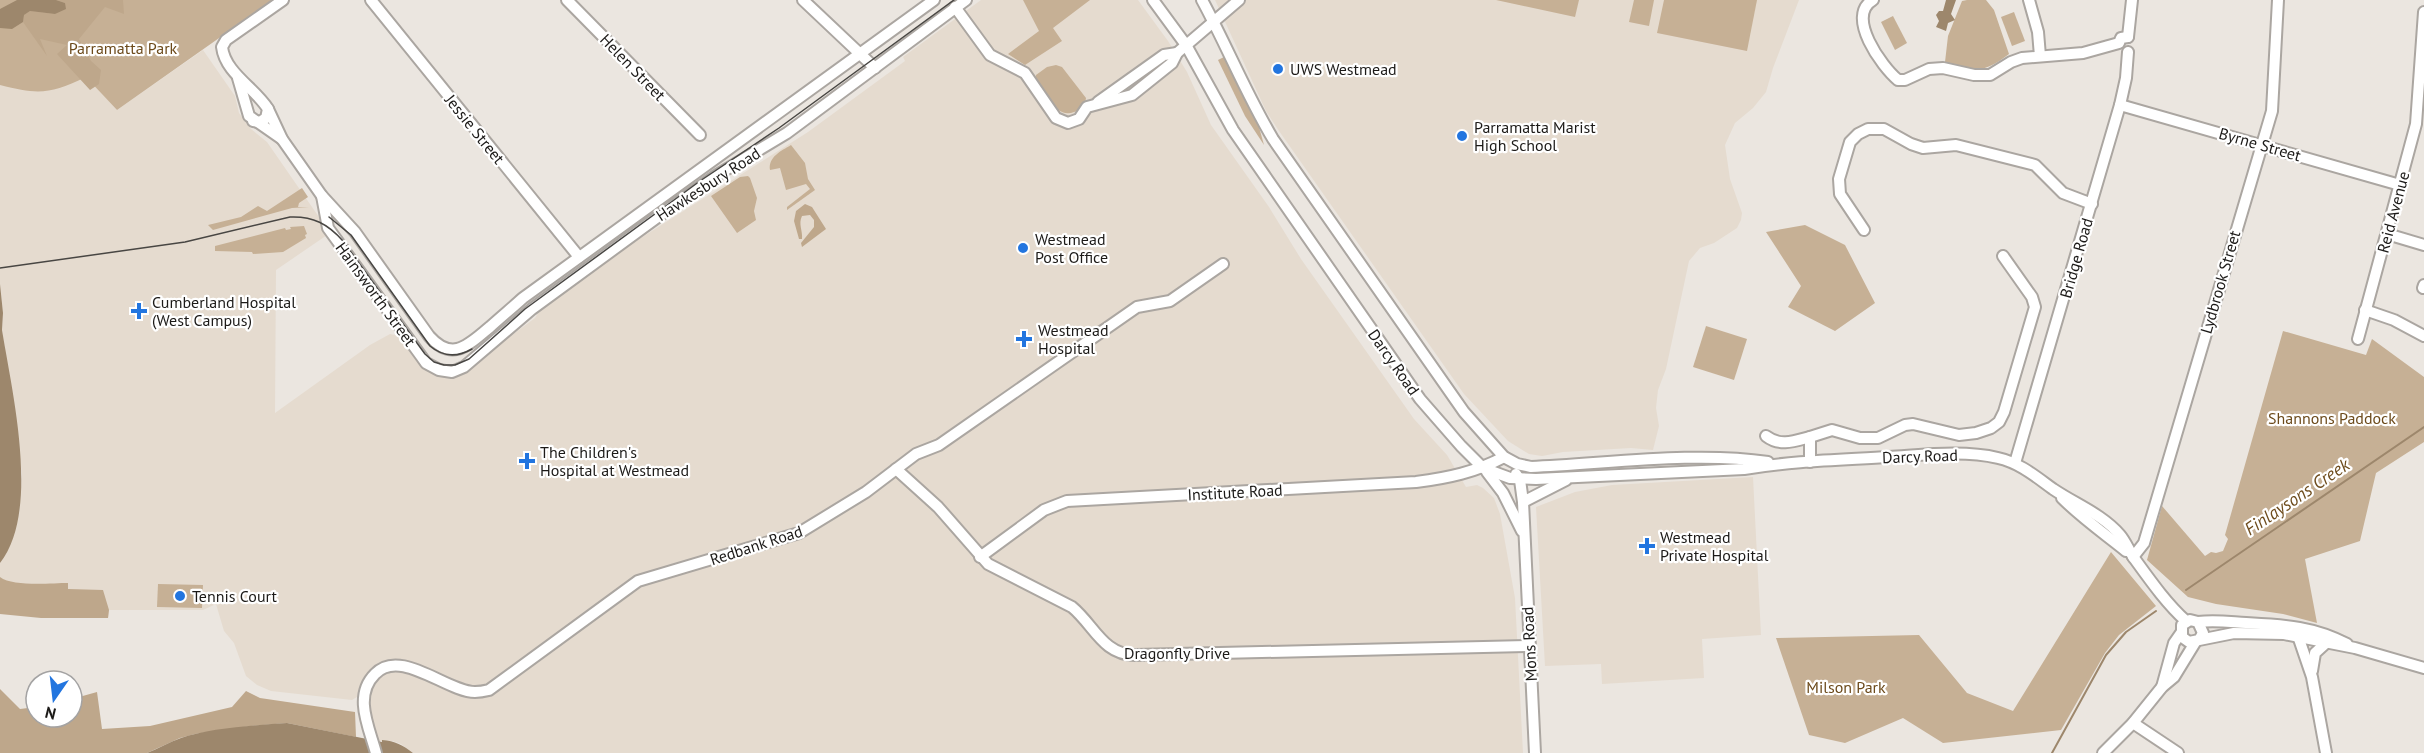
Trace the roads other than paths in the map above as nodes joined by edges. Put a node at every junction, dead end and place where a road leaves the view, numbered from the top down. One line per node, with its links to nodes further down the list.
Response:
1 (283, 0): 22 (street, Hainsworth Street)
2 (371, 0): 36 (street, Jessie Street)
3 (567, 0): 26 (street, Helen Street)
4 (803, 0): 19 (street)
5 (934, 0): 19 (street, Hawkesbury Road)
6 (966, 0): 14 (street, Hawkesbury Road)
7 (1153, 0): 18 (street, Darcy Road)
8 (1202, 0): 16 (street, Darcy Road)
9 (1239, 0): 16 (street)
10 (1872, 0): 20 (street)
11 (2029, 0): 20 (street)
12 (2132, 0): 17 (street)
13 (2278, 0): 28 (street, Lydbrook Street)
14 (955, 8): 18 (street); 21 (street, Hawkesbury Road)
15 (2424, 12): 29 (street, Reid Avenue)
16 (1214, 22): 18 (street); 45 (street, Darcy Road)
17 (2123, 40): 20 (street); 23 (street, Bridge Road)
18 (1182, 49): 50 (street, Darcy Road)
19 (860, 53): 21 (street); 36 (street, Hawkesbury Road)
20 (2040, 56)
21 (875, 68): 42 (street, Hawkesbury Road)
22 (238, 76): 24 (street, Hainsworth Street); 25 (street, Hainsworth Street)
23 (2120, 105): 28 (street, Byrne Street); 31 (street, Bridge Road)
24 (266, 106): 25 (street); 25 (street); 27 (street, Hainsworth Street)
25 (251, 117): 27 (street, Hainsworth Street)
26 (700, 135)
27 (282, 139): 30 (street, Hainsworth Street)
28 (2261, 145): 29 (street, Byrne Street); 58 (street, Lydbrook Street)
29 (2400, 185): 33 (street, Reid Avenue)
30 (322, 196): 41 (street, Hainsworth Street); 42 (street, Hainsworth Street)
31 (2092, 204): 32 (street); 49 (street, Bridge Road)
32 (1864, 230)
33 (2387, 234): 34 (street); 38 (street, Reid Avenue)
34 (2424, 245)
35 (2003, 256): 44 (street)
36 (579, 257): 41 (street, Hawkesbury Road)
37 (1223, 264): 51 (street, Redbank Road)
38 (2365, 310): 39 (street); 40 (street, Reid Avenue)
39 (2424, 336)
40 (2358, 339)
41 (436, 344)
42 (452, 372)
43 (1766, 436): 44 (street)
44 (1810, 437): 47 (street)
45 (1504, 457): 46 (street, Darcy Road); 50 (street, Institute Road); 54 (street, Mons Road)
46 (1615, 462): 48 (street, Darcy Road); 52 (street)
47 (1810, 462): 48 (street, Darcy Road); 49 (street, Darcy Road)
48 (1777, 463): 52 (street, Darcy Road)
49 (2015, 463): 58 (street, Darcy Road)
50 (1483, 468): 54 (street, Darcy Road); 56 (street, Mons Road); 57 (street, Institute Road)
51 (896, 469): 57 (street, Dragonfly Drive); 72 (street, Redbank Road)
52 (1665, 472): 53 (street, Darcy Road)
53 (1571, 477): 54 (street, Darcy Road); 55 (street)
54 (1520, 480): 55 (street, Mons Road)
55 (1523, 502): 56 (street, Mons Road)
56 (1523, 534): 65 (street, Mons Road)
57 (980, 557): 65 (street, Dragonfly Drive)
58 (2133, 557): 59 (street, Darcy Road)
59 (2186, 621): 60 (street); 61 (street)
60 (2198, 622): 63 (street); 66 (street)
61 (2181, 633): 63 (street); 69 (street)
62 (2298, 636): 63 (street); 64 (street); 68 (street)
63 (2198, 640): 69 (street)
64 (2326, 643): 66 (street); 68 (street)
65 (1529, 645): 73 (street, Mons Road)
66 (2355, 648): 67 (street)
67 (2424, 668)
68 (2312, 677): 71 (street)
69 (2162, 687): 70 (street)
70 (2133, 723): 74 (street); 75 (street)
71 (2329, 752)
72 (376, 753)
73 (1535, 753)
74 (2103, 753)
75 (2178, 753)

